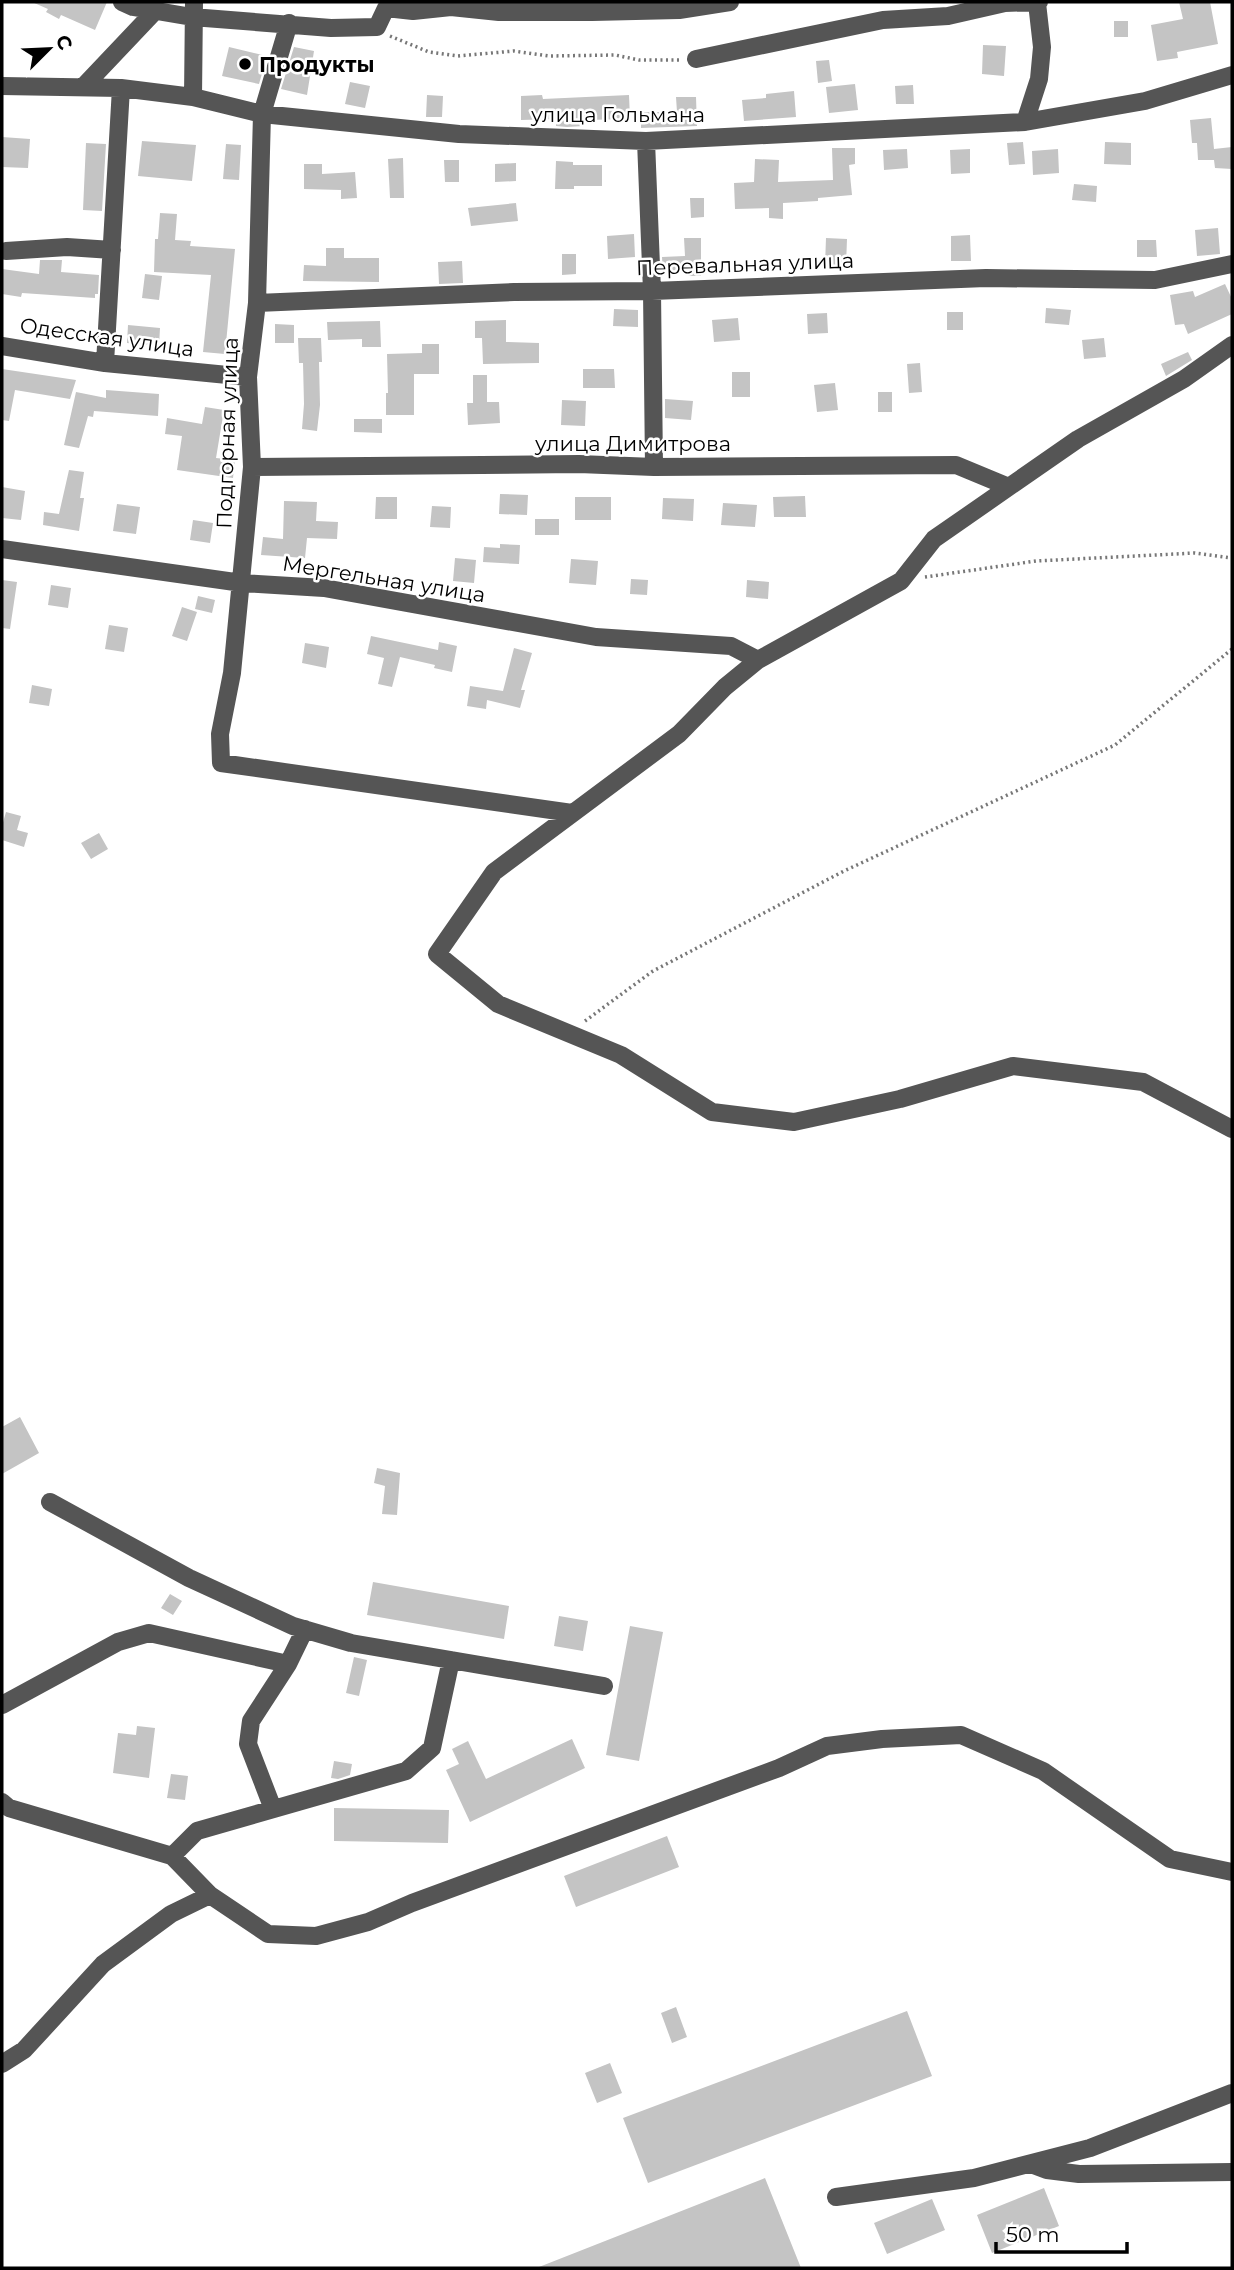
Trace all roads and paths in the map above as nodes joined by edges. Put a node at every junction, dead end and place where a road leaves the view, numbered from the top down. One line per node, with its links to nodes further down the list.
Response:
1 (122, 2): 6 (street)
2 (730, 2): 4 (street)
3 (1038, 2): 9 (street); 16 (street)
4 (386, 5): 8 (street)
5 (193, 9): 6 (street); 7 (street); 14 (street)
6 (155, 11): 12 (street)
7 (289, 23): 8 (street); 15 (street, Подгорная улица)
8 (377, 27): 9 (path)
9 (696, 59)
10 (1232, 75): 16 (street, улица Гольмана)
11 (2, 86): 12 (street, улица Гольмана)
12 (83, 87): 13 (street, улица Гольмана)
13 (121, 88): 14 (street, улица Гольмана); 18 (street)
14 (192, 97): 15 (street, улица Гольмана)
15 (262, 114): 17 (street, улица Гольмана); 22 (street, Подгорная улица)
16 (1025, 122): 17 (street, улица Гольмана)
17 (646, 141): 21 (street)
18 (112, 250): 19 (street); 25 (street)
19 (6, 251)
20 (1232, 264): 21 (street, Перевальная улица)
21 (652, 291): 22 (street, Перевальная улица); 28 (street)
22 (257, 303): 26 (street, Подгорная улица)
23 (1232, 345): 29 (street)
24 (2, 346): 25 (street, Одесская улица)
25 (105, 363): 26 (street, Одесская улица)
26 (248, 377): 27 (street, Подгорная улица)
27 (252, 467): 28 (street, улица Димитрова); 33 (street, Подгорная улица)
28 (654, 467): 29 (street, улица Димитрова)
29 (1009, 487): 32 (street)
30 (2, 549): 33 (street, Мергельная улица)
31 (1232, 558): 32 (path)
32 (901, 581): 35 (street)
33 (242, 583): 35 (street, Мергельная улица); 36 (street, Подгорная улица)
34 (1232, 649): 37 (path)
35 (758, 660): 36 (street)
36 (572, 813): 37 (street)
37 (568, 1033): 38 (street)
38 (1232, 1129)
39 (50, 1502): 40 (street)
40 (305, 1629): 41 (street); 42 (street)
41 (451, 1660): 43 (street); 46 (street)
42 (288, 1664): 44 (street); 46 (street)
43 (604, 1686)
44 (2, 1705)
45 (2, 1802): 47 (street)
46 (273, 1809): 47 (street)
47 (172, 1856): 49 (street)
48 (1232, 1872): 49 (street)
49 (210, 1895): 50 (street)
50 (2, 2064)
51 (1232, 2093): 52 (street)
52 (1031, 2164): 53 (street); 54 (street)
53 (1232, 2172)
54 (836, 2197)

